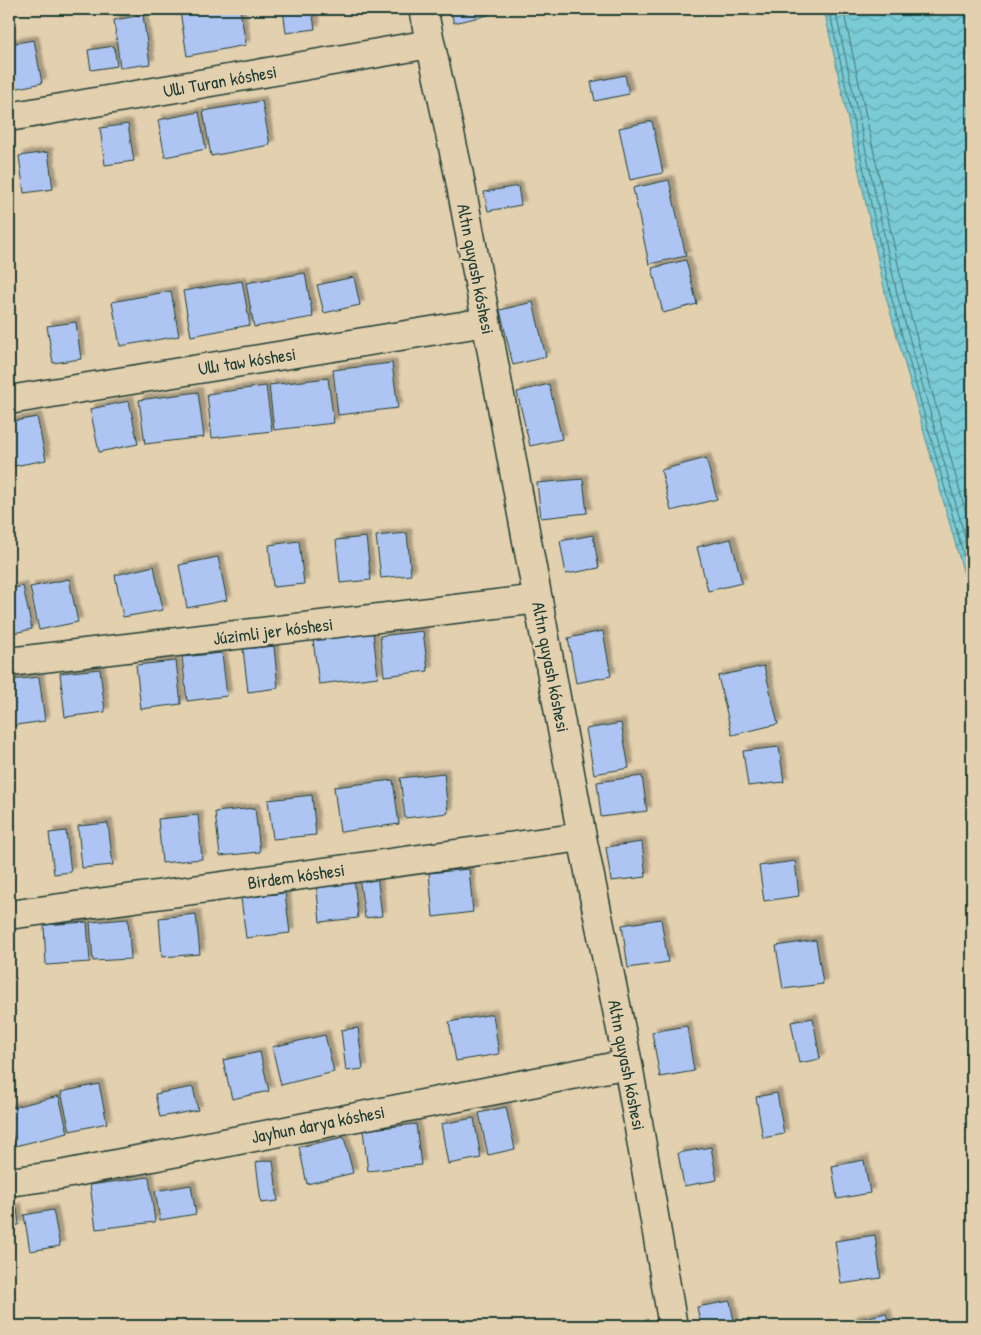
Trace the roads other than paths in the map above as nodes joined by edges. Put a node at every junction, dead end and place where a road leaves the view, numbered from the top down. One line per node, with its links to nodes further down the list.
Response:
1 (423, 9): 2 (street, Altın quyash kóshesi)
2 (430, 44): 3 (street, Ullı Turan kóshesi); 4 (street, Altın quyash kóshesi)
3 (9, 117)
4 (486, 322): 5 (street, Ullı taw kóshesi); 6 (street, Altın quyash kóshesi)
5 (9, 400)
6 (538, 600): 7 (street, Júzimli jer kóshesi); 8 (street, Altın quyash kóshesi)
7 (9, 662)
8 (582, 837): 9 (street, Birdem kóshesi); 10 (street, Altın quyash kóshesi)
9 (9, 915)
10 (628, 1064): 11 (street, Jayhun darya kóshesi); 12 (street, Altın quyash kóshesi)
11 (9, 1182)
12 (673, 1326)

